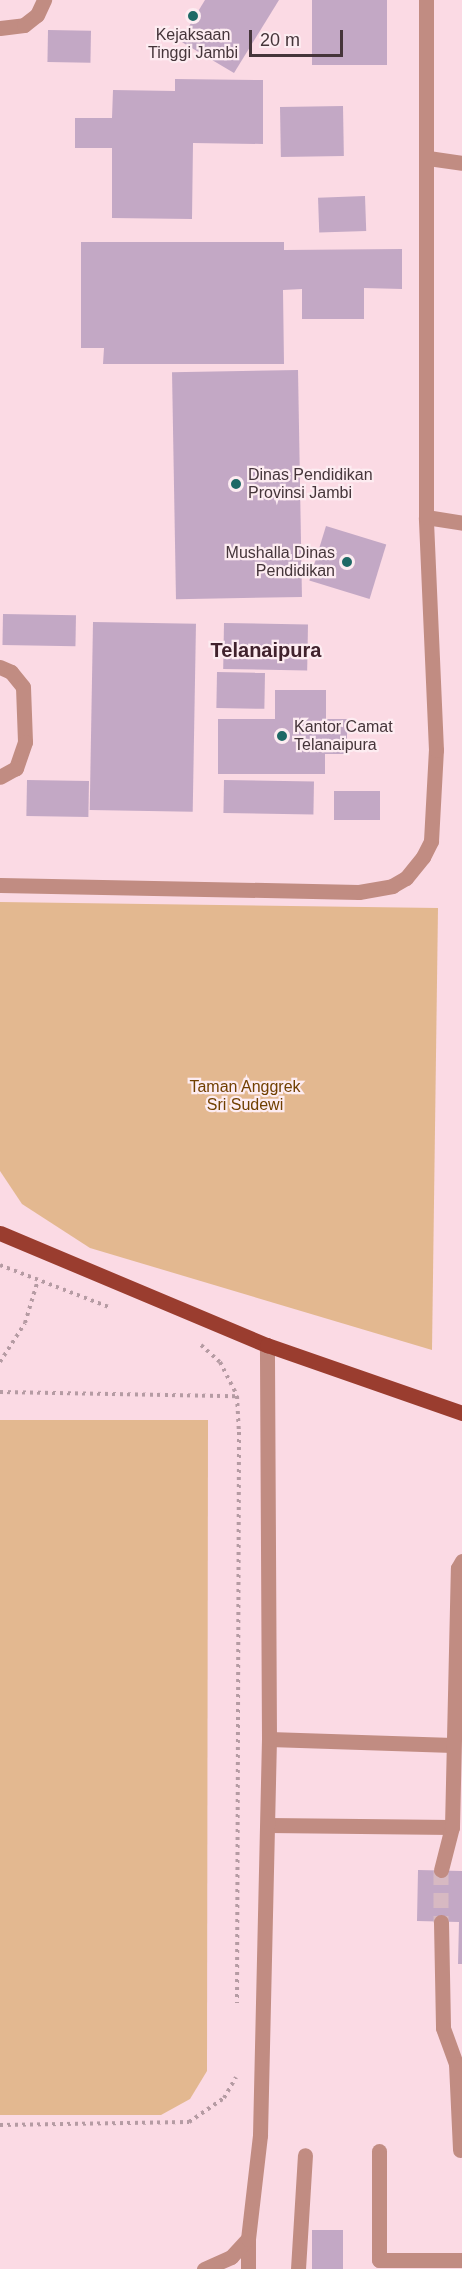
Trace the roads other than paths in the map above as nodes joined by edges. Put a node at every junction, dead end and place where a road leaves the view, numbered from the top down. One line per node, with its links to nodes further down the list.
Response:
1 (44, 0): 3 (street)
2 (426, 0): 4 (street)
3 (0, 28)
4 (428, 158): 5 (street); 6 (street)
5 (462, 163)
6 (426, 517): 7 (street); 10 (street)
7 (462, 523)
8 (0, 668): 9 (street)
9 (0, 777)
10 (0, 885)
11 (0, 1233): 12 (main road)
12 (267, 1345): 13 (main road); 15 (street)
13 (462, 1413)
14 (462, 1561): 16 (street)
15 (269, 1739): 16 (street); 17 (street)
16 (453, 1745): 18 (street)
17 (268, 1825): 18 (street); 24 (street)
18 (452, 1827): 19 (street)
19 (441, 1870)
20 (441, 1922): 21 (street)
21 (460, 2150)
22 (379, 2151): 25 (street)
23 (305, 2154): 28 (street)
24 (248, 2239): 26 (street); 27 (street)
25 (462, 2260)
26 (204, 2269)
27 (248, 2269)
28 (298, 2269)

